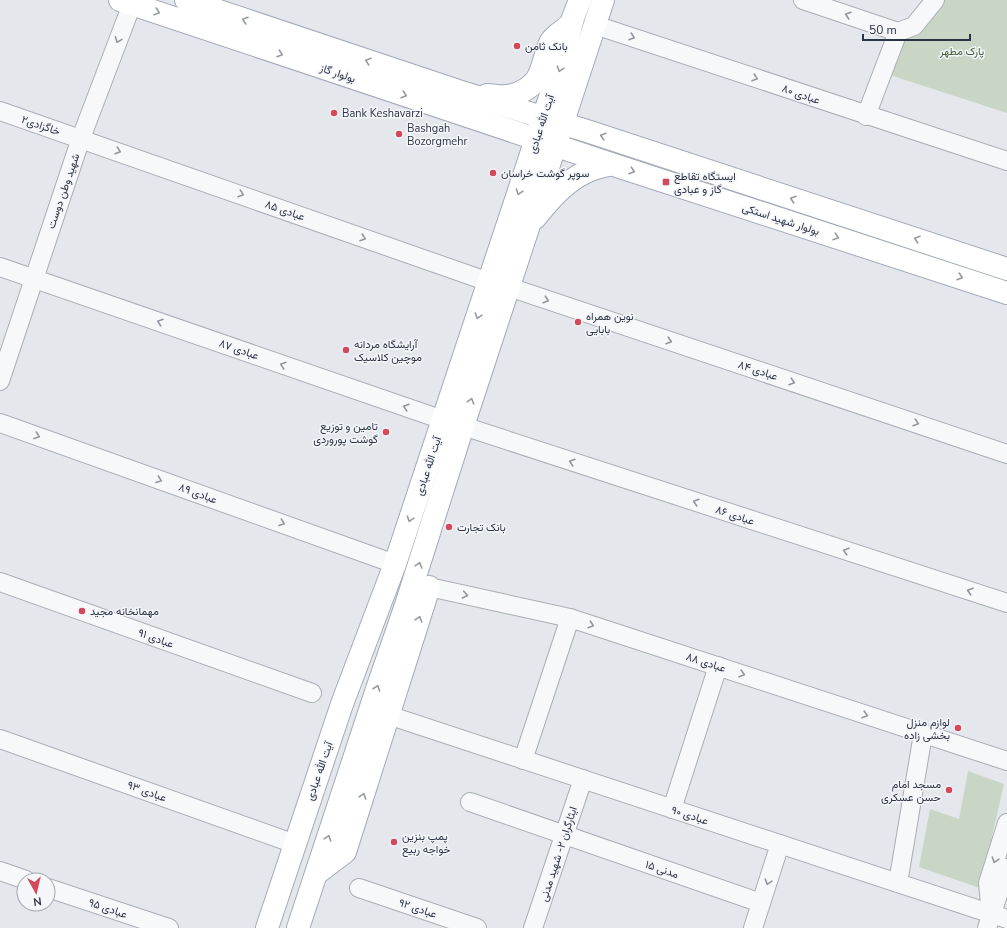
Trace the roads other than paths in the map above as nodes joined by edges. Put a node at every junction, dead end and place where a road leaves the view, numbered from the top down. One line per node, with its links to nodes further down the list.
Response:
1 (186, 0): 9 (main road, بولوار گاز, one-way to 1)
2 (603, 0): 7 (main road, آیت الله عبادی)
3 (803, 0): 8 (street, one-way to 3)
4 (935, 0): 8 (street)
5 (126, 2): 13 (street, شهید وطن دوست, one-way to 13); 14 (main road, بولوار گاز, one-way to 14)
6 (576, 9): 9 (main road); 12 (main road, آیت الله عبادی, one-way to 12)
7 (595, 25): 11 (street, عبادی ۸۰, one-way to 11); 12 (main road, آیت الله عبادی)
8 (898, 32): 11 (street)
9 (458, 91): 12 (main road, بولوار گاز)
10 (0, 111): 13 (street, خاگزادی۲)
11 (866, 116): 15 (street, عبادی ۸۰)
12 (553, 121): 14 (main road, آیت الله عبادی); 19 (main road, بولوار شهید استکی, one-way to 12)
13 (81, 138): 20 (street, شهید وطن دوست); 21 (street, عبادی ۸۵, one-way to 21)
14 (546, 143): 16 (main road, بولوار شهید استکی); 17 (main road, آیت الله عبادی); 21 (main road, آیت الله عبادی, one-way to 21)
15 (1007, 161)
16 (611, 164): 17 (main road); 22 (main road, بولوار شهید استکی, one-way to 22)
17 (529, 225): 21 (main road, آیت الله عبادی)
18 (0, 267): 20 (street, عبادی ۸۷)
19 (1007, 269)
20 (34, 278): 23 (street, شهید وطن دوست); 25 (street, عبادی ۸۷, one-way to 20)
21 (499, 284): 25 (main road, آیت الله عبادی); 26 (street, عبادی ۸۴, one-way to 26)
22 (1007, 293)
23 (0, 381)
24 (0, 423): 27 (street, عبادی ۸۹, one-way to 27)
25 (453, 423): 27 (main road, آیت الله عبادی, one-way to 27); 30 (street, عبادی ۸۶, one-way to 25); 31 (main road, آیت الله عبادی, one-way to 25)
26 (1007, 454)
27 (395, 564): 37 (main road, آیت الله عبادی)
28 (0, 582): 36 (street, عبادی ۹۱)
29 (430, 587): 31 (street); 32 (street, عبادی ۸۸, one-way to 32); 34 (main road, one-way to 29)
30 (1007, 603)
31 (406, 605): 33 (main road, آیت الله عبادی)
32 (570, 618): 35 (street, عبادی ۸۸, one-way to 35); 41 (street)
33 (397, 631): 34 (main road); 38 (main road, آیت الله عبادی, one-way to 33)
34 (406, 660): 38 (main road)
35 (718, 666): 39 (street, عبادی ۸۸, one-way to 39); 45 (street)
36 (312, 693)
37 (342, 704): 38 (main road); 48 (main road, آیت الله عبادی)
38 (379, 714): 41 (street, عبادی ۹۰); 60 (main road, آیت الله عبادی, one-way to 38)
39 (923, 734): 42 (street, عبادی ۸۸); 53 (street)
40 (0, 739): 48 (street, عبادی ۹۳)
41 (523, 760): 43 (street, عبادی ۹۰)
42 (1007, 761)
43 (582, 779): 45 (street, عبادی ۹۰); 47 (street, ایثارگران ۲- شهید مدنی)
44 (470, 802): 47 (street, مدنی ۱۵)
45 (672, 809): 49 (street, عبادی ۹۰)
46 (1007, 823): 57 (street, one-way to 57)
47 (564, 835): 56 (street, مدنی ۱۵); 62 (street, ایثارگران ۲- شهید مدنی)
48 (295, 844): 59 (main road, آیت الله عبادی)
49 (780, 844): 53 (street, عبادی ۹۰); 56 (street, one-way to 56)
50 (1007, 868): 57 (street)
51 (0, 872): 52 (street)
52 (16, 877)
53 (898, 883): 57 (street, عبادی ۹۰)
54 (359, 888): 61 (street, عبادی ۹۲)
55 (56, 891): 58 (street, عبادی ۹۵)
56 (761, 903): 63 (street)
57 (995, 920)
58 (169, 928)
59 (267, 928)
60 (298, 928)
61 (477, 928)
62 (533, 928)
63 (753, 928)

